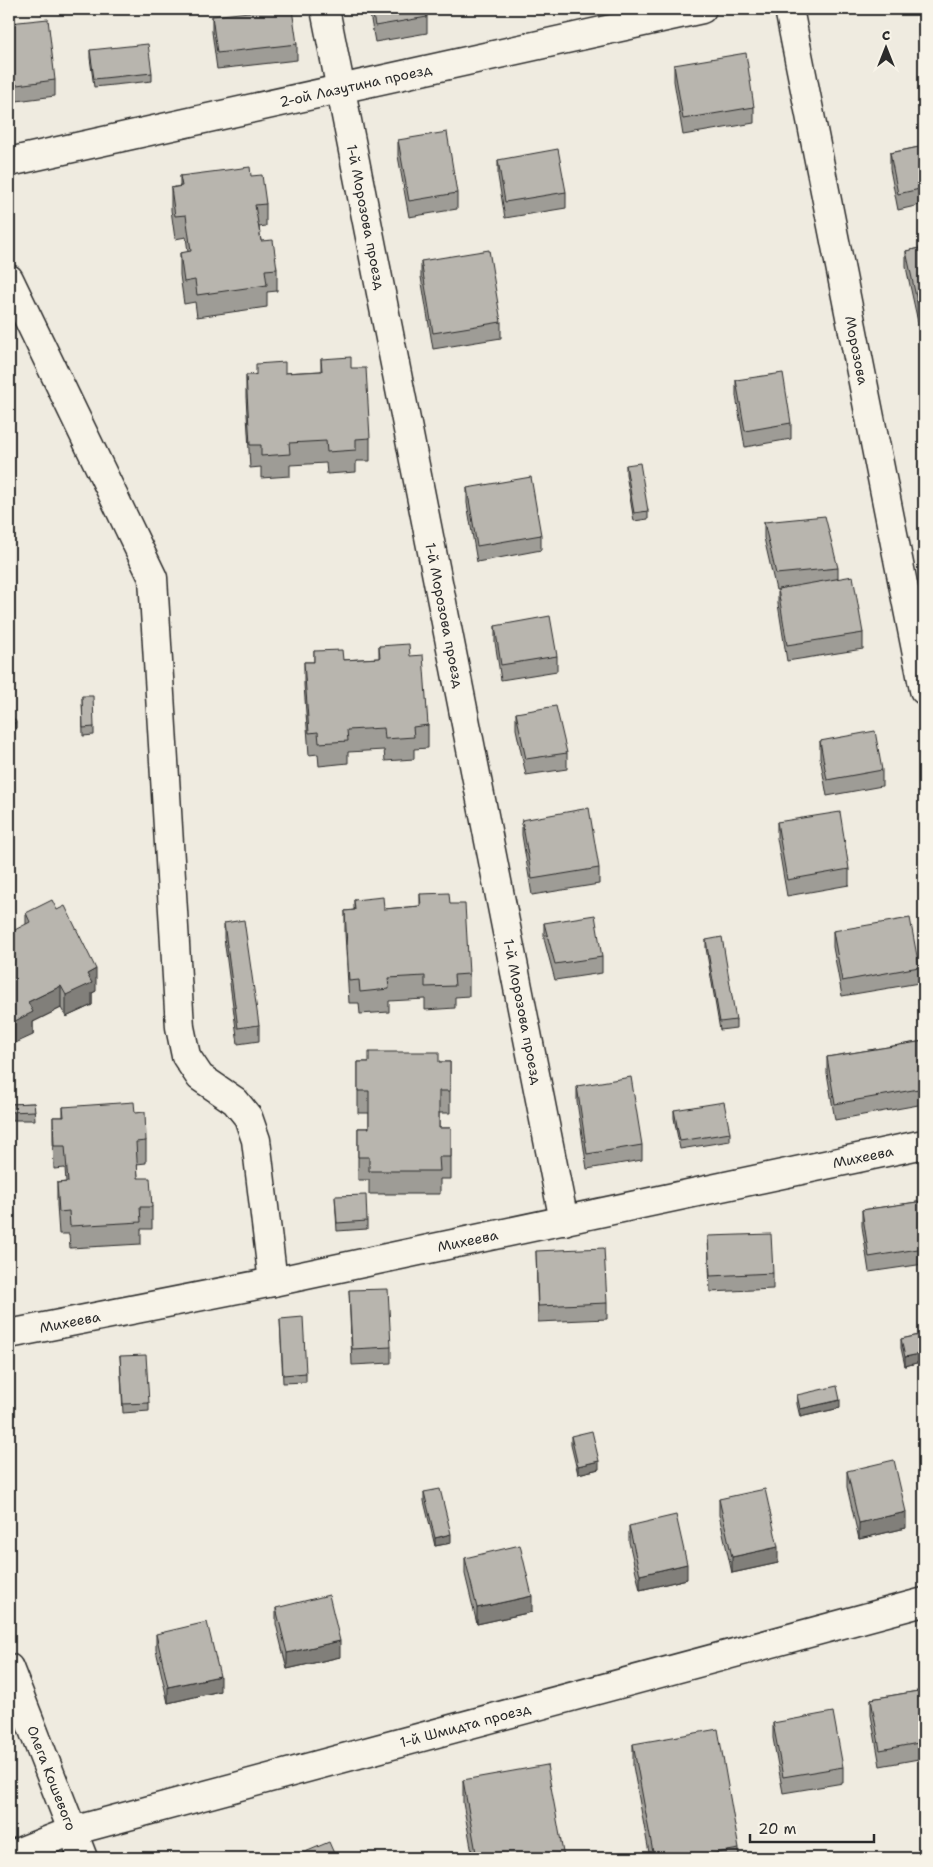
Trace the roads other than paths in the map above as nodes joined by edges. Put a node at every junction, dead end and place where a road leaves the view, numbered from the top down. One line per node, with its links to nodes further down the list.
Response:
1 (325, 9): 4 (street, 1-й Морозова проезд)
2 (702, 9): 4 (street, 2-ой Лазутина проезд)
3 (789, 9): 7 (street, Морозова)
4 (340, 89): 5 (street, 2-ой Лазутина проезд); 9 (street, 1-й Морозова проезд)
5 (9, 162)
6 (9, 279): 10 (street)
7 (924, 690)
8 (924, 1144): 9 (street, Михеева)
9 (564, 1220): 10 (street, Михеева)
10 (273, 1282): 11 (street, Михеева)
11 (9, 1334)
12 (924, 1602): 14 (street, 1-й Шмидта проезд)
13 (9, 1668): 14 (street, Олега Кошевого)
14 (72, 1831): 15 (street, 1-й Шмидта проезд); 16 (street, Олега Кошевого)
15 (9, 1856)
16 (83, 1858)

